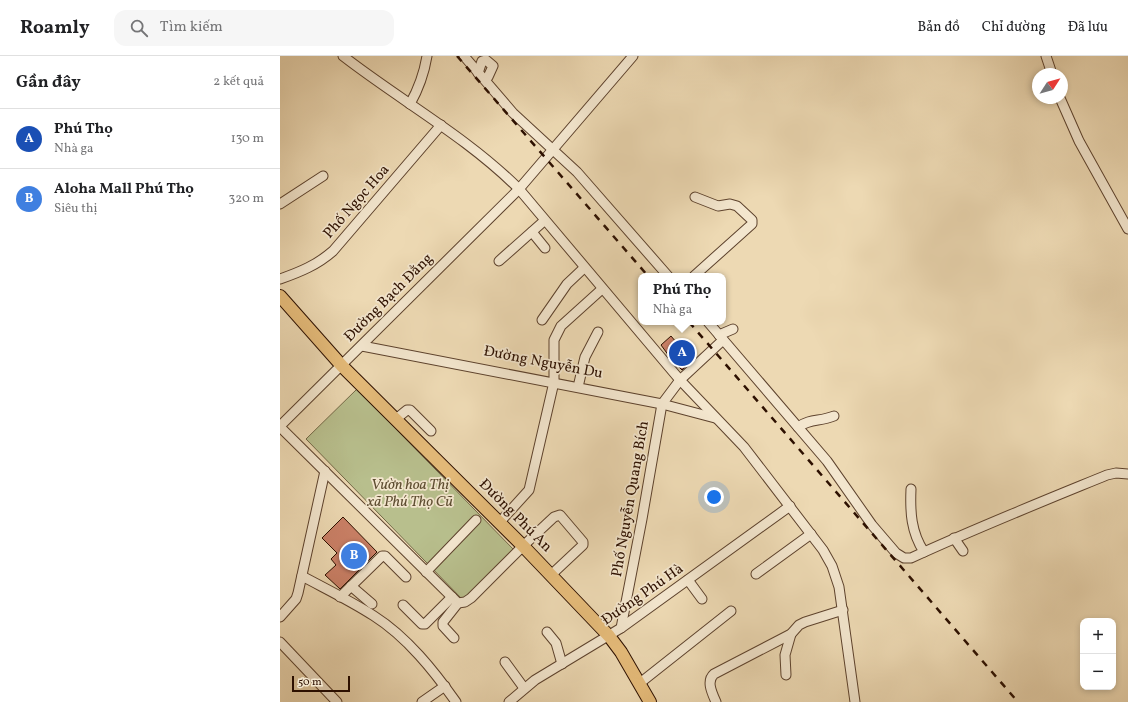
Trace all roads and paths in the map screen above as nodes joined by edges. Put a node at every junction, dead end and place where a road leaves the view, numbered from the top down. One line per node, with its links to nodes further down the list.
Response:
1 (343, 56): 9 (street)
2 (426, 56): 9 (street)
3 (464, 56): 7 (street)
4 (633, 56): 12 (street, Đường Bạch Đằng)
5 (1046, 56): 6 (street)
6 (1050, 68)
7 (478, 73): 8 (street); 12 (street)
8 (488, 77)
9 (410, 104): 11 (street)
10 (1063, 104): 18 (street)
11 (441, 125): 14 (street); 25 (street, Phố Ngọc Hoa)
12 (554, 150): 14 (street, Đường Bạch Đằng); 23 (street)
13 (323, 176): 16 (street)
14 (519, 189): 17 (street); 33 (street, Đường Bạch Đằng)
15 (695, 197): 24 (street)
16 (280, 204)
17 (544, 220): 19 (street); 22 (street)
18 (1128, 229)
19 (532, 232): 20 (street); 21 (street)
20 (545, 248)
21 (499, 261)
22 (584, 268): 26 (street); 28 (street)
23 (665, 273)
24 (697, 273)
25 (280, 279)
26 (602, 288): 35 (street); 36 (street)
27 (280, 296): 34 (main road)
28 (542, 320)
29 (710, 325): 32 (street)
30 (733, 329): 32 (street, Phố Nguyễn Quang Bích)
31 (598, 332): 37 (street)
32 (721, 338): 35 (street, Phố Nguyễn Quang Bích); 43 (street)
33 (362, 346): 34 (street, Đường Bạch Đằng); 36 (street, Đường Nguyễn Du)
34 (342, 366): 41 (main road, Đường Phú An); 42 (street, Đường Bạch Đằng)
35 (680, 380): 38 (street, Phố Nguyễn Quang Bích); 40 (street)
36 (554, 382): 37 (street, Đường Nguyễn Du); 50 (street)
37 (578, 387): 38 (street, Đường Nguyễn Du)
38 (662, 404): 40 (street, Đường Nguyễn Du); 71 (street, Phố Nguyễn Quang Bích)
39 (834, 416): 43 (street)
40 (716, 418): 48 (street)
41 (396, 419): 44 (street); 50 (main road, Đường Phú An)
42 (280, 426): 45 (street)
43 (798, 427): 55 (street)
44 (432, 432)
45 (325, 471): 56 (street); 59 (street)
46 (1128, 474): 52 (street)
47 (911, 489): 55 (street)
48 (790, 506): 51 (street); 61 (street, Đường Phú Hà)
49 (476, 520): 56 (street)
50 (499, 522): 53 (main road, Đường Phú An)
51 (811, 534): 57 (street); 68 (street)
52 (954, 538): 54 (street); 55 (street)
53 (523, 546): 58 (main road, Đường Phú An); 58 (street); 65 (street)
54 (963, 551)
55 (924, 552)
56 (426, 572): 65 (street)
57 (756, 574)
58 (551, 575): 74 (main road, Đường Phú An)
59 (302, 576): 63 (street); 70 (street)
60 (406, 577): 62 (street)
61 (688, 580): 64 (street); 71 (street, Đường Phú Hà)
62 (351, 586): 63 (street); 66 (street)
63 (340, 597): 81 (street)
64 (702, 599)
65 (455, 600): 67 (street); 75 (street)
66 (372, 604)
67 (403, 605)
68 (843, 610): 73 (street); 89 (street)
69 (731, 611): 80 (street)
70 (280, 617)
71 (621, 628): 74 (street, Đường Phú Hà)
72 (547, 632): 78 (street)
73 (791, 634): 79 (street); 88 (street)
74 (609, 636): 78 (street, Đường Phú Hà); 80 (main road, Đường Phú An)
75 (454, 638)
76 (280, 642): 83 (street)
77 (505, 662): 82 (street)
78 (562, 664): 82 (street, Đường Phú Hà)
79 (786, 675)
80 (640, 683): 87 (main road, Đường Phú An)
81 (445, 686): 84 (street); 85 (street)
82 (524, 688): 86 (street, Đường Phú Hà)
83 (338, 702)
84 (422, 702)
85 (456, 702)
86 (509, 702)
87 (650, 702)
88 (716, 702)
89 (855, 702)

